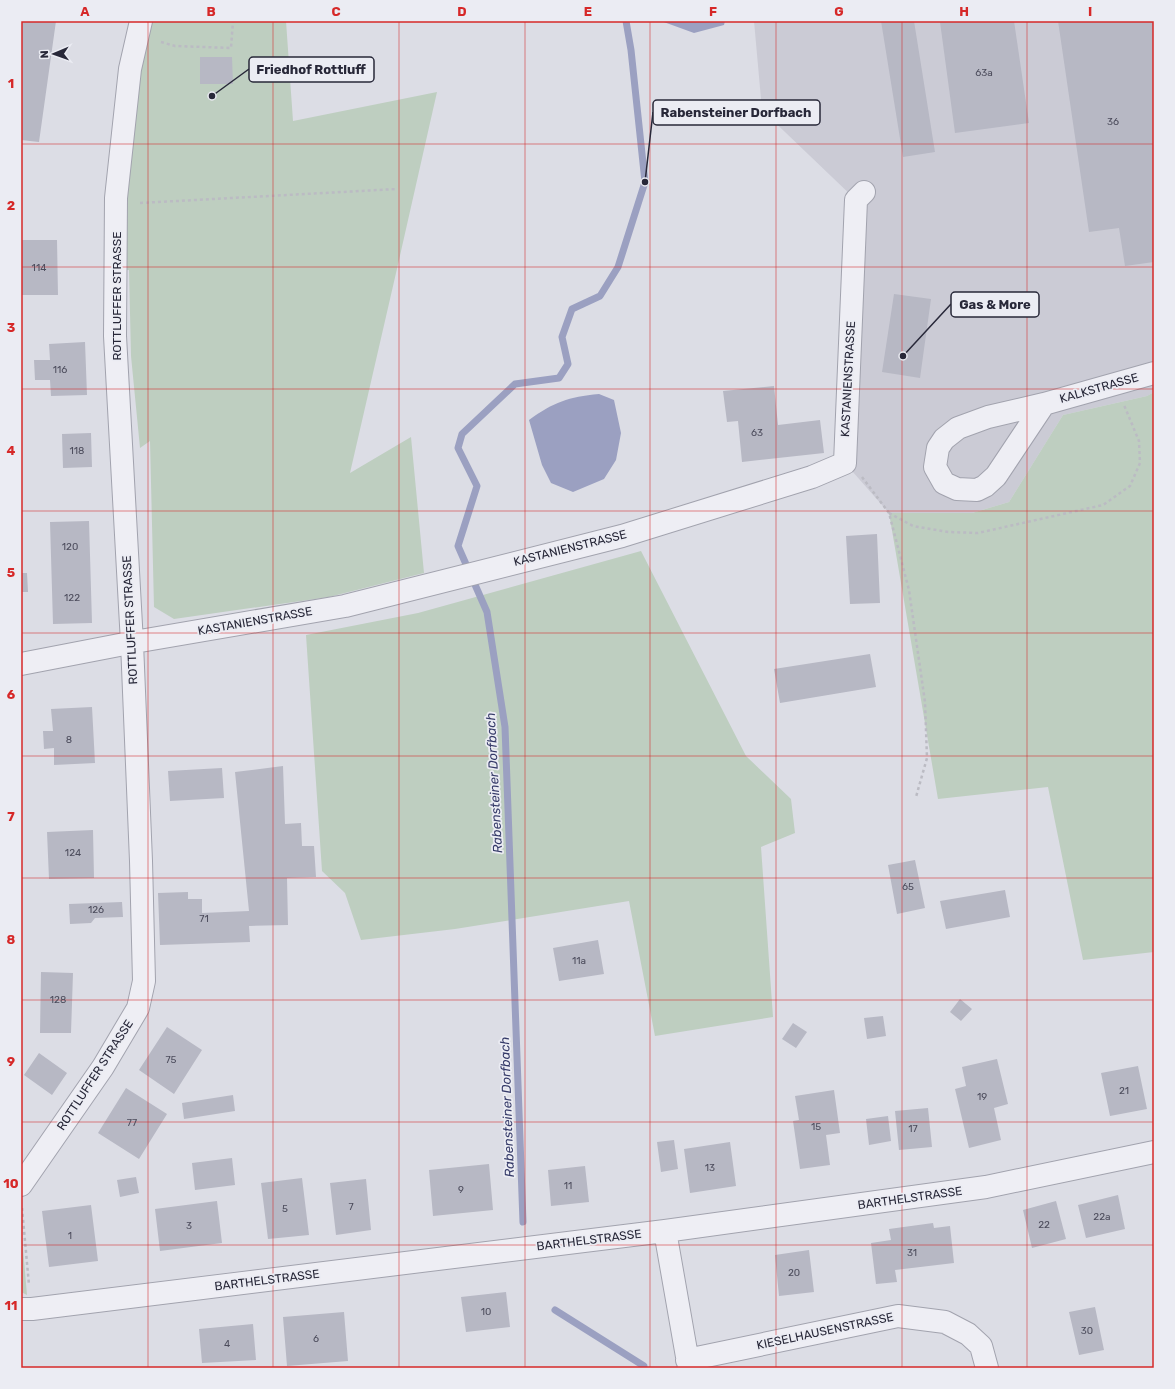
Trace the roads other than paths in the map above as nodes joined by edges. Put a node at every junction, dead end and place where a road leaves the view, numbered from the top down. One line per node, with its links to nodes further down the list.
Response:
1 (140, 29): 5 (street, ROTTLUFFER STRASSE)
2 (864, 192): 5 (street, KASTANIENSTRASSE)
3 (1154, 373): 4 (street, KALKSTRASSE)
4 (1044, 404): 4 (street, KALKSTRASSE)
5 (132, 643): 6 (street, KASTANIENSTRASSE); 8 (street, ROTTLUFFER STRASSE)
6 (21, 664)
7 (1154, 1152): 9 (street, BARTHELSTRASSE)
8 (21, 1185)
9 (665, 1231): 10 (street, BARTHELSTRASSE); 11 (street, KIESELHAUSENSTRASSE)
10 (26, 1309)
11 (688, 1364): 12 (street, KIESELHAUSENSTRASSE)
12 (988, 1368)

